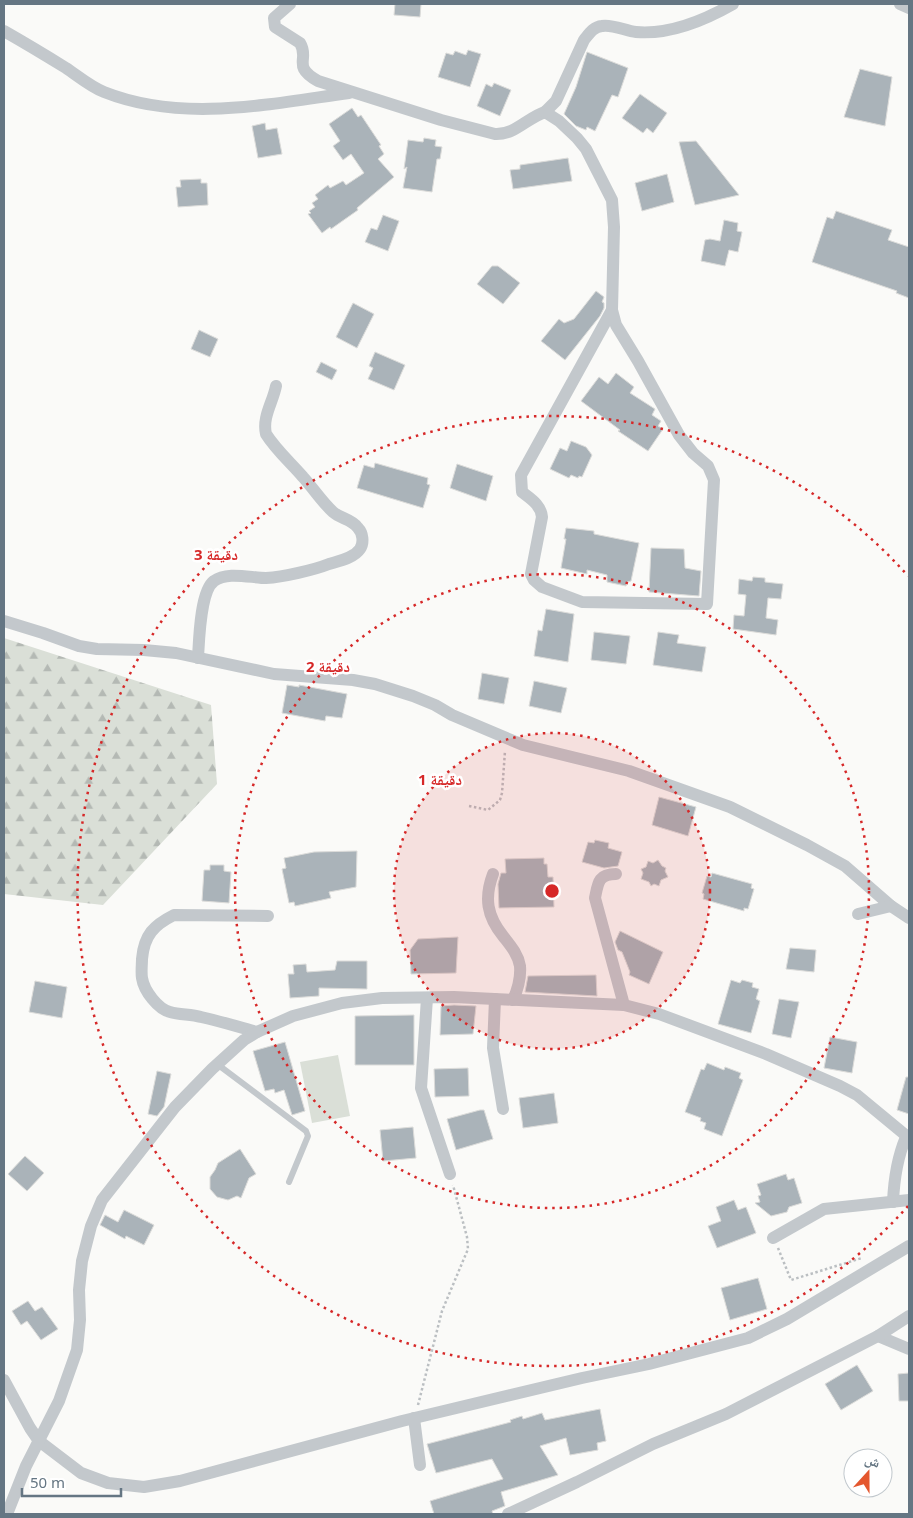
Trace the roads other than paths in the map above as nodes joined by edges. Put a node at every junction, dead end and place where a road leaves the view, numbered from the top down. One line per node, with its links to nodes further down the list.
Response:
1 (290, 4): 6 (street)
2 (733, 4): 7 (street)
3 (900, 4): 4 (street)
4 (909, 8)
5 (4, 31): 6 (street)
6 (354, 92): 7 (street)
7 (545, 112): 8 (street)
8 (612, 310): 8 (street)
9 (276, 386): 11 (street)
10 (4, 621): 11 (street)
11 (198, 658): 14 (street)
12 (493, 874): 20 (street)
13 (616, 874): 21 (street)
14 (891, 906): 15 (street); 17 (street)
15 (858, 914)
16 (268, 916): 22 (street)
17 (909, 918)
18 (427, 998): 19 (street); 22 (street); 26 (street)
19 (495, 999): 20 (street); 24 (street)
20 (514, 1000): 21 (street)
21 (624, 1005): 25 (street)
22 (257, 1032): 23 (street)
23 (217, 1064): 27 (lane); 37 (street)
24 (503, 1109)
25 (908, 1137): 29 (street)
26 (450, 1174)
27 (289, 1182)
28 (909, 1200): 29 (street)
29 (892, 1202): 30 (street)
30 (773, 1238)
31 (909, 1246): 36 (street)
32 (909, 1316): 33 (street)
33 (878, 1336): 34 (street); 40 (street)
34 (909, 1348)
35 (4, 1380): 37 (street)
36 (414, 1418): 37 (street); 38 (street)
37 (39, 1441): 39 (street)
38 (420, 1465)
39 (7, 1514)
40 (508, 1514)

